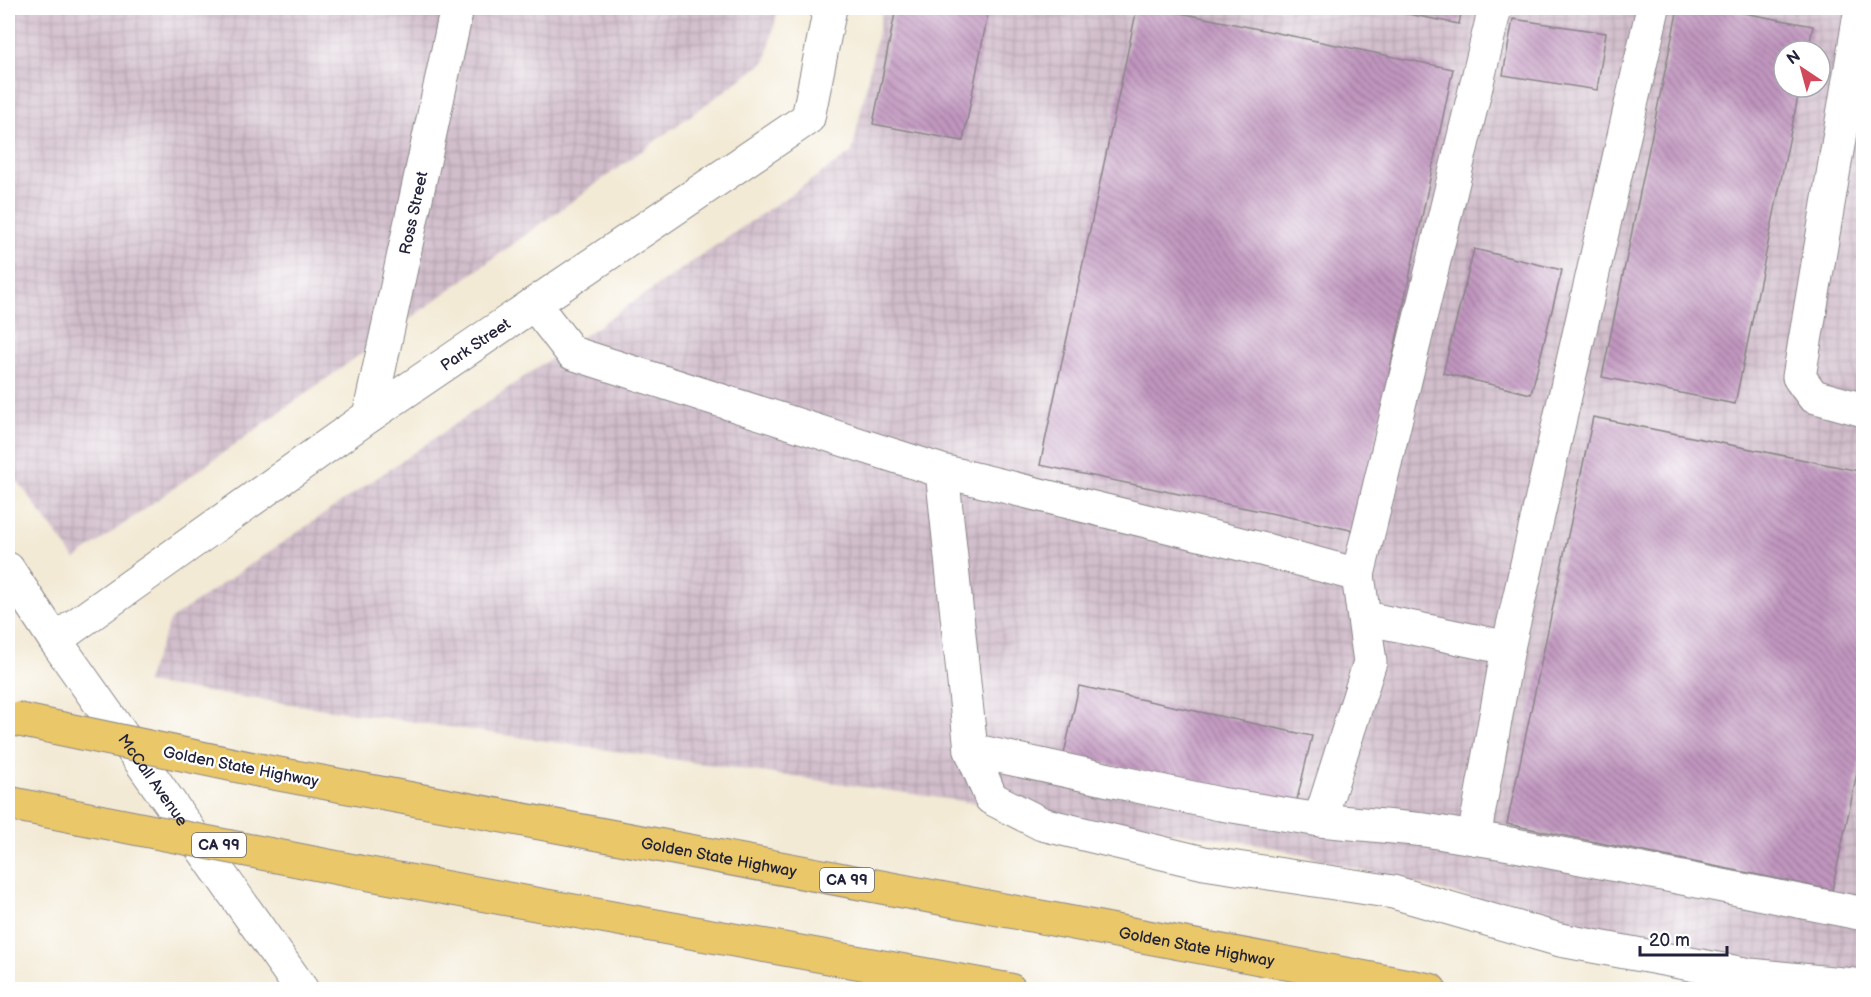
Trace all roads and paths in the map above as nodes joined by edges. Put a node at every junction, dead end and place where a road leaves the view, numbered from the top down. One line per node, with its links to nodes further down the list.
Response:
1 (457, 8): 8 (street, Ross Street)
2 (830, 8): 6 (street, Park Street)
3 (1495, 8): 11 (street)
4 (1653, 8): 14 (street)
5 (1861, 8): 7 (street)
6 (534, 304): 8 (street, Park Street); 9 (street)
7 (1863, 410)
8 (369, 416): 13 (street, Park Street)
9 (942, 471): 11 (street); 16 (street)
10 (8, 569): 13 (street, McCall Avenue)
11 (1358, 575): 12 (street)
12 (1365, 618): 14 (street); 18 (street)
13 (55, 640): 22 (street, McCall Avenue)
14 (1508, 648): 19 (street)
15 (11, 718): 24 (highway, Golden State Highway / CA 99, bridge)
16 (972, 750): 18 (street); 21 (street)
17 (8, 802): 23 (highway, CA 99, bridge)
18 (1320, 820): 19 (street)
19 (1474, 838): 20 (street)
20 (1863, 914)
21 (1863, 986)
22 (302, 990)
23 (1010, 990)
24 (1430, 990)

